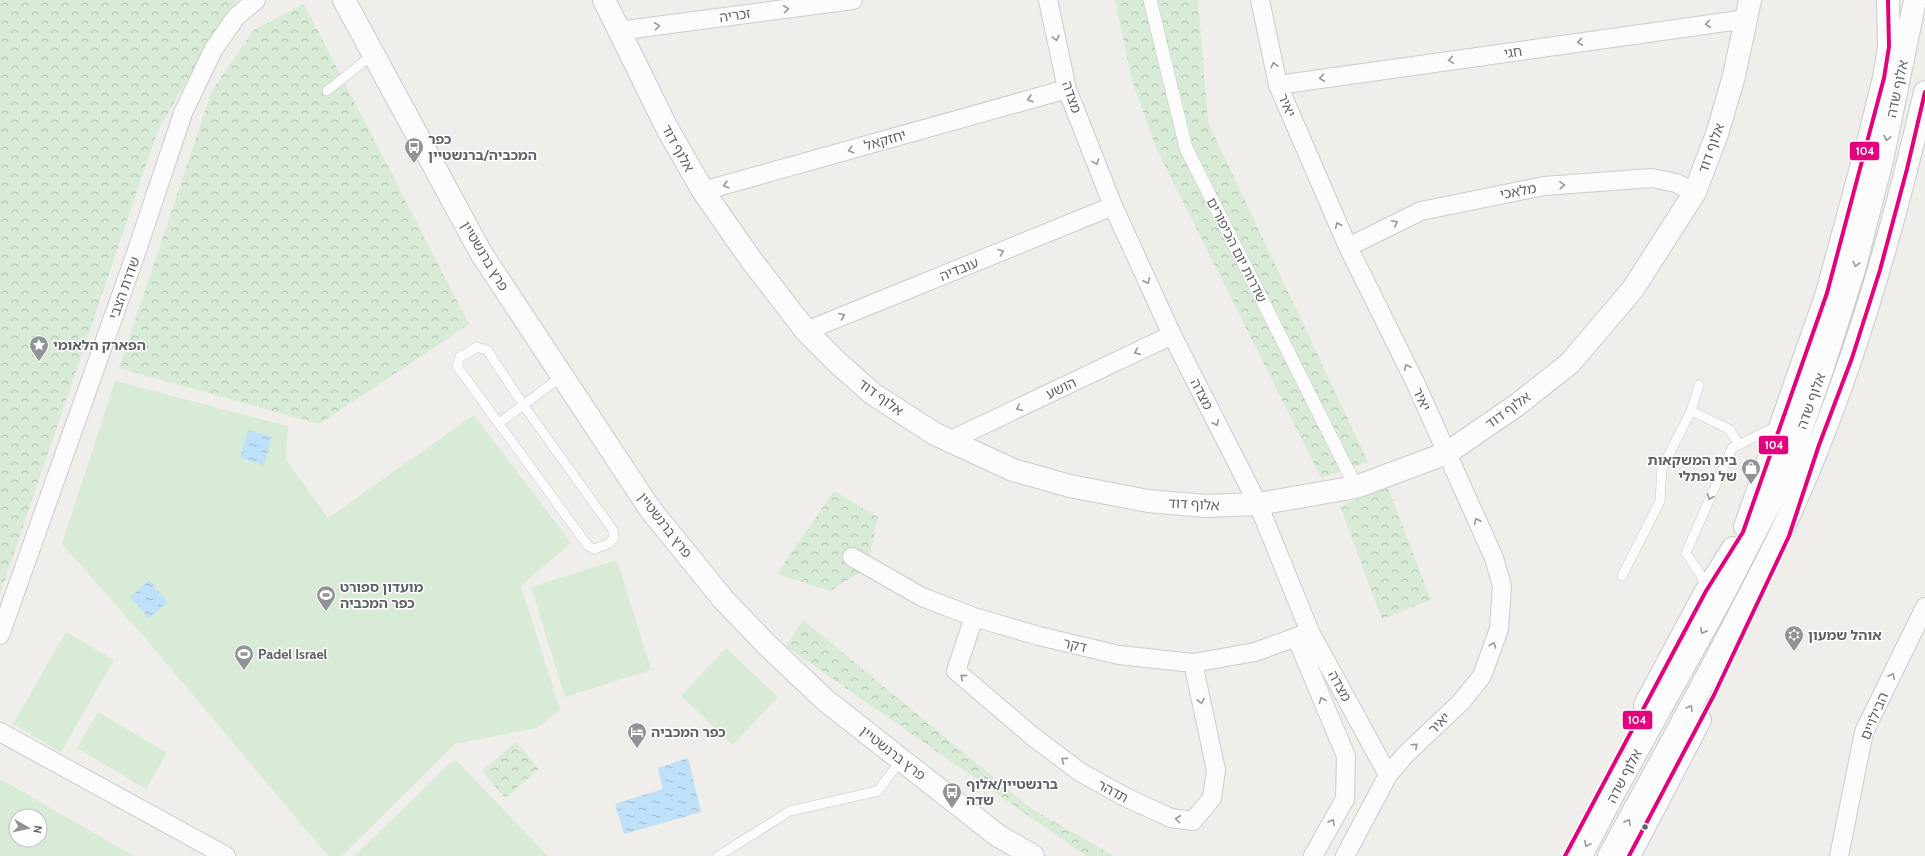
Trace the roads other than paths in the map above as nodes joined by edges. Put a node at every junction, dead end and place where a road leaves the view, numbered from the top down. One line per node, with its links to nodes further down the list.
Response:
1 (256, 0): 47 (street, שדרת הצבי)
2 (344, 0): 15 (main road, פרץ ברנשטיין)
3 (359, 0): 20 (main road, פרץ ברנשטיין)
4 (604, 0): 13 (main road, אלוף דוד)
5 (853, 0): 13 (street, זכריה, one-way to 5)
6 (1048, 0): 17 (street, מצדה, one-way to 17)
7 (1150, 0): 38 (street, שדרות יום הכיפורים)
8 (1260, 0): 16 (street, יאיר, one-way to 8)
9 (1888, 0): 32 (main road)
10 (1905, 0): 14 (main road)
11 (1915, 0): 14 (main road, אלוף שדה)
12 (1749, 9): 16 (street, חגי, one-way to 16); 22 (main road, אלוף דוד)
13 (618, 31): 21 (main road, אלוף דוד)
14 (1906, 45): 35 (main road, אלוף שדה, one-way to 35)
15 (372, 55): 18 (lane); 20 (main road, פרץ ברנשטיין)
16 (1278, 85): 24 (street, יאיר, one-way to 16)
17 (1067, 89): 21 (street, יחזקאל, one-way to 21); 23 (street, מצדה, one-way to 23)
18 (327, 91)
19 (1925, 92): 36 (main road, אלוף שדה)
20 (400, 105): 27 (main road, פרץ ברנשטיין)
21 (703, 191): 25 (main road, אלוף דוד)
22 (1695, 192): 24 (street, מלאכי, one-way to 22); 37 (main road, אלוף דוד)
23 (1113, 206): 25 (street, עובדיה, one-way to 23); 26 (street, מצדה, one-way to 26)
24 (1348, 247): 37 (street, יאיר, one-way to 24)
25 (806, 331): 33 (main road, אלוף דוד)
26 (1172, 336): 33 (street, הושע, one-way to 33); 39 (street, מצדה, one-way to 39)
27 (562, 376): 29 (lane); 50 (main road, פרץ ברנשטיין)
28 (1699, 384): 30 (lane)
29 (524, 406): 31 (lane); 31 (lane); 31 (lane)
30 (1691, 411): 34 (lane); 42 (lane)
31 (499, 423)
32 (1782, 424): 34 (lane); 40 (main road)
33 (949, 441): 39 (main road, אלוף דוד)
34 (1738, 443): 43 (lane, one-way to 43)
35 (1796, 444): 40 (main road); 58 (main road, אלוף שדה, one-way to 58)
36 (1819, 445): 59 (main road, אלוף שדה, one-way to 36); 60 (main road)
37 (1447, 453): 38 (main road, אלוף דוד); 51 (street, יאיר, one-way to 37)
38 (1356, 487): 39 (main road, אלוף דוד)
39 (1258, 504): 46 (street, מצדה)
40 (1743, 532): 43 (main road)
41 (852, 557): 45 (street, דקר)
42 (1622, 576)
43 (1706, 591): 57 (main road)
44 (1925, 607): 61 (street, הבילויים, one-way to 44)
45 (974, 617): 48 (street, דקר); 48 (street, תדהר, one-way to 45)
46 (1303, 634): 48 (street, דקר); 51 (street, מצדה); 55 (street, מצדה, one-way to 46)
47 (0, 635)
48 (1193, 663)
49 (0, 732): 53 (street)
50 (901, 760): 52 (main road, פרץ ברנשטיין); 54 (lane)
51 (1388, 775): 56 (street, יאיר)
52 (1027, 854)
53 (226, 856)
54 (718, 856)
55 (1313, 856)
56 (1345, 856)
57 (1564, 856)
58 (1581, 856)
59 (1609, 856)
60 (1629, 856)
61 (1839, 856)

